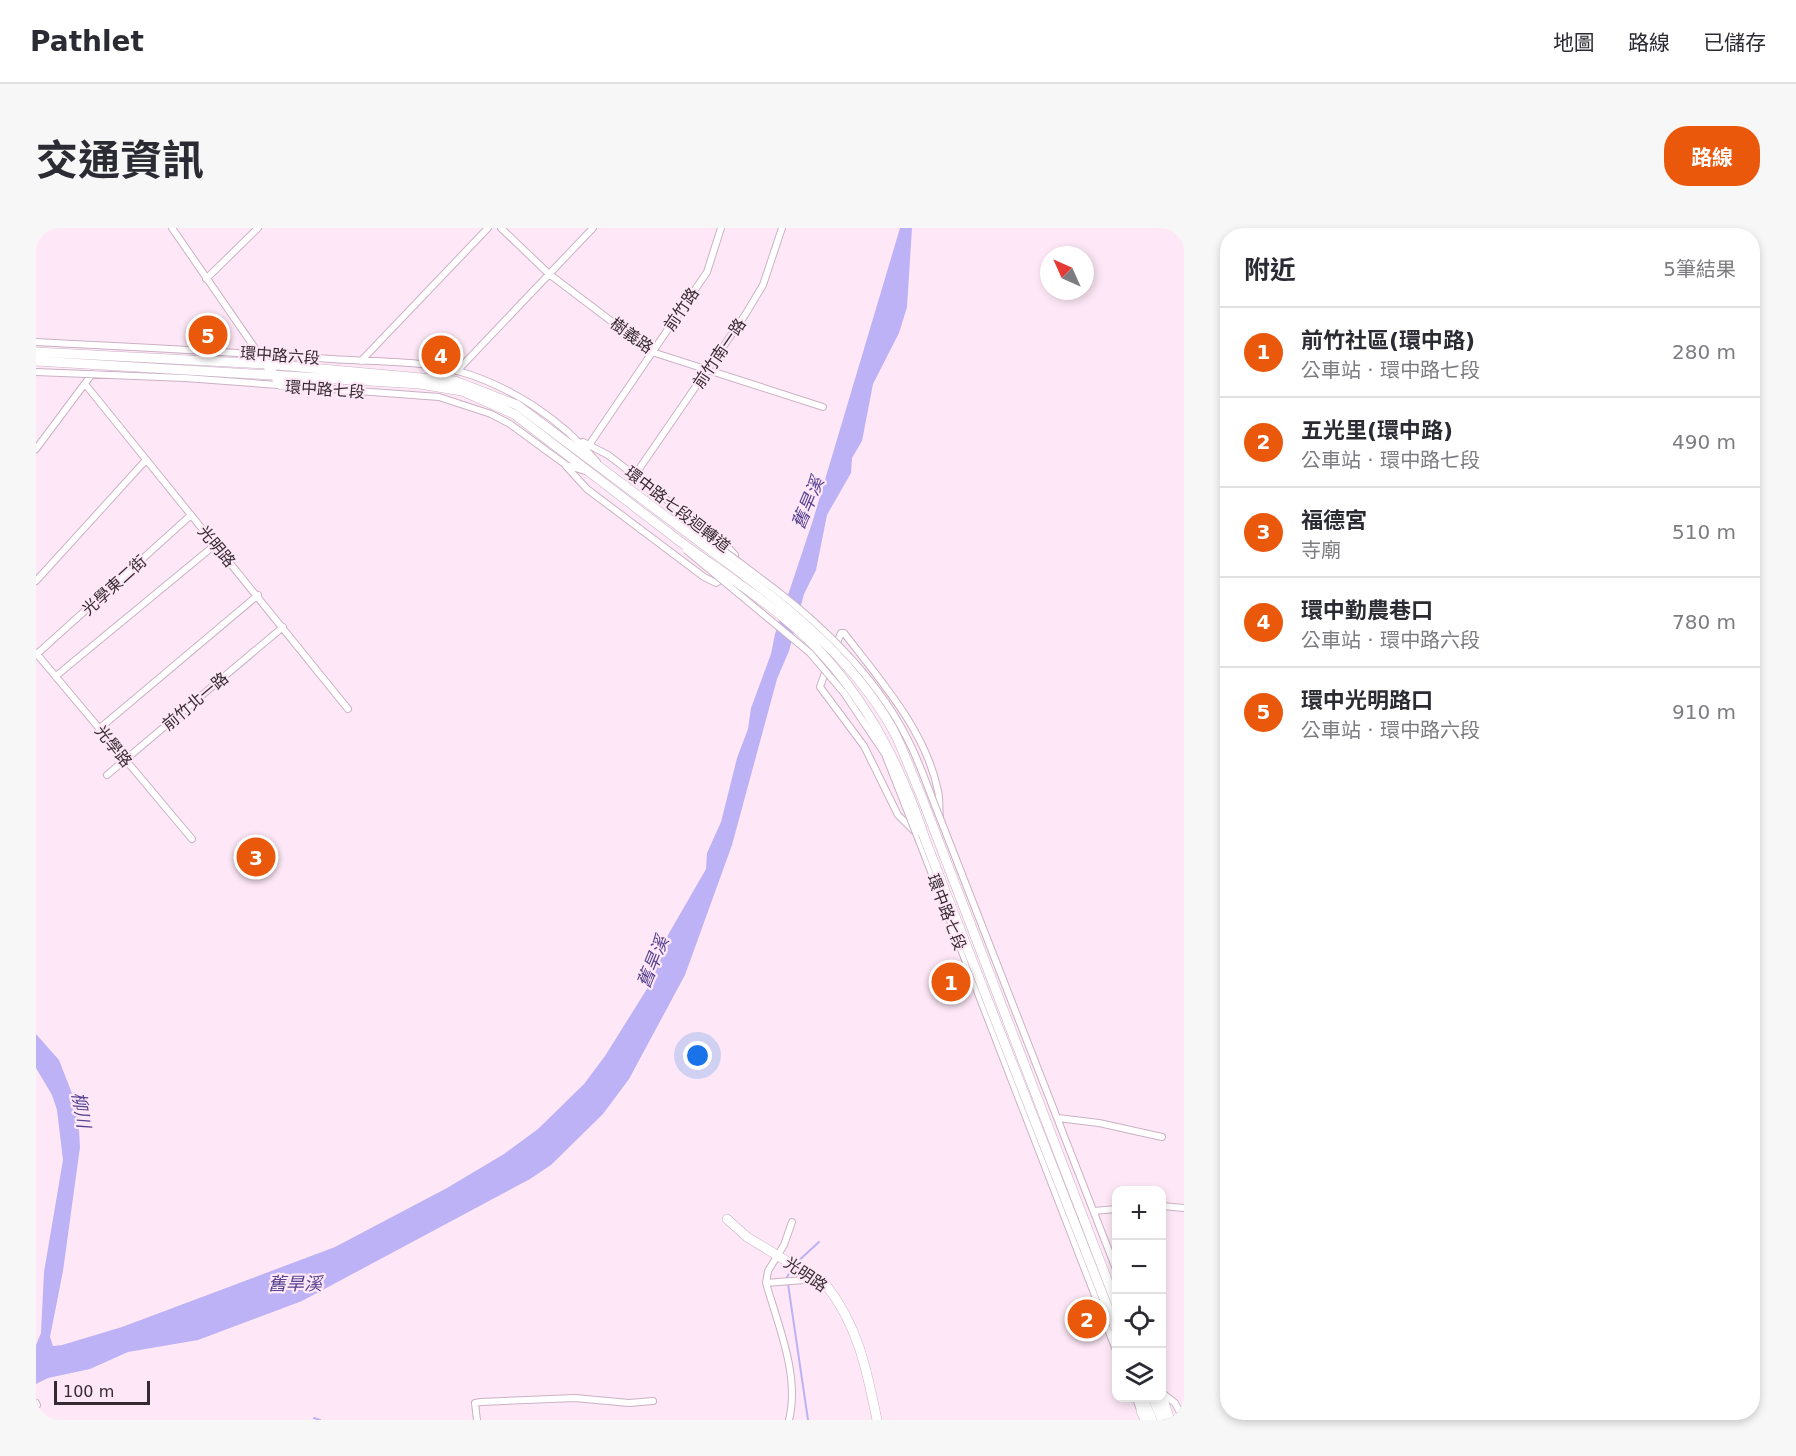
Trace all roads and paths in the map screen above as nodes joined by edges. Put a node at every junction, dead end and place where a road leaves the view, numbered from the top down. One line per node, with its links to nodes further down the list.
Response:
1 (172, 228): 9 (street)
2 (258, 228): 9 (street)
3 (488, 228): 15 (street)
4 (501, 228): 8 (street, 樹義路)
5 (593, 228): 8 (street)
6 (721, 228): 12 (street, 前竹路)
7 (782, 228): 18 (street, 前竹南一路)
8 (549, 274): 12 (street, 樹義路); 19 (street)
9 (206, 279): 13 (street)
10 (36, 342): 13 (street, 環中路六段)
11 (36, 352): 16 (street, 環中路六段)
12 (652, 352): 18 (street, 樹義路); 28 (street, 前竹路)
13 (259, 354): 15 (street, 環中路六段); 16 (street)
14 (36, 361): 17 (street, 環中路六段)
15 (361, 361): 19 (street, 環中路六段)
16 (266, 364): 23 (street); 25 (street, 環中路六段)
17 (157, 368): 22 (street); 23 (street, 環中路六段)
18 (708, 370): 26 (street, 樹義路); 32 (street, 前竹南一路)
19 (457, 371): 25 (street, 環中路六段)
20 (36, 372): 21 (street, 環中路七段)
21 (92, 374): 22 (street, 環中路七段); 24 (street)
22 (171, 378): 23 (street, 環中路七段)
23 (278, 381): 25 (street, 環中路六段); 31 (street, 環中路七段)
24 (85, 384): 29 (street); 30 (street, 光明路)
25 (516, 405): 27 (street, 環中路七段); 33 (street, 環中路七段)
26 (823, 406)
27 (578, 440): 28 (street, 環中路七段迴轉道); 33 (street, 環中路七段)
28 (589, 445): 31 (street, 環中路七段迴轉道)
29 (36, 449)
30 (146, 459): 35 (street, 光明路); 39 (street)
31 (566, 465): 33 (street, 環中路七段)
32 (639, 469)
33 (598, 471): 34 (street, 環中路七段)
34 (610, 480): 36 (street, 環中路七段); 37 (street, 環中路七段)
35 (192, 515): 38 (street, 光明路); 42 (street, 光學東二街)
36 (685, 531): 48 (street, 環中路七段, bridge); 63 (street, 環中路七段, bridge)
37 (678, 540): 49 (street, 環中路七段, bridge); 64 (street, 環中路七段, bridge)
38 (216, 544): 40 (street, 光明路); 43 (street)
39 (36, 582)
40 (258, 595): 41 (street, 光明路); 45 (street)
41 (283, 627): 44 (street, 光明路); 46 (street, 前竹北一路)
42 (36, 653): 43 (street, 光學路)
43 (56, 676): 45 (street, 光學路)
44 (348, 709)
45 (100, 728): 46 (street, 光學路)
46 (125, 760): 47 (street, 前竹北一路); 50 (street, 光學路)
47 (106, 775)
48 (939, 818): 49 (street); 51 (street, 環中路七段)
49 (916, 832): 65 (street, 環中路七段)
50 (192, 839)
51 (1058, 1118): 52 (street); 56 (street, 環中路七段)
52 (1162, 1137)
53 (1166, 1206): 54 (street)
54 (1184, 1208)
55 (1112, 1209): 56 (street)
56 (1094, 1210): 60 (street, 環中路七段)
57 (727, 1219): 59 (street, 光明路)
58 (792, 1222): 59 (street)
59 (777, 1255): 61 (street, 光明路); 62 (street)
60 (1112, 1258)
61 (811, 1276): 62 (street); 75 (street, 光明路)
62 (769, 1282): 74 (street)
63 (1113, 1294)
64 (1112, 1319)
65 (1112, 1332)
66 (1166, 1398): 79 (street)
67 (653, 1401): 73 (street)
68 (1137, 1402): 72 (street)
69 (1145, 1402): 76 (street)
70 (1154, 1402): 77 (street)
71 (1164, 1402): 78 (street)
72 (1143, 1417)
73 (477, 1420)
74 (789, 1420)
75 (877, 1420)
76 (1152, 1420)
77 (1161, 1420)
78 (1170, 1420)
79 (1184, 1420)

